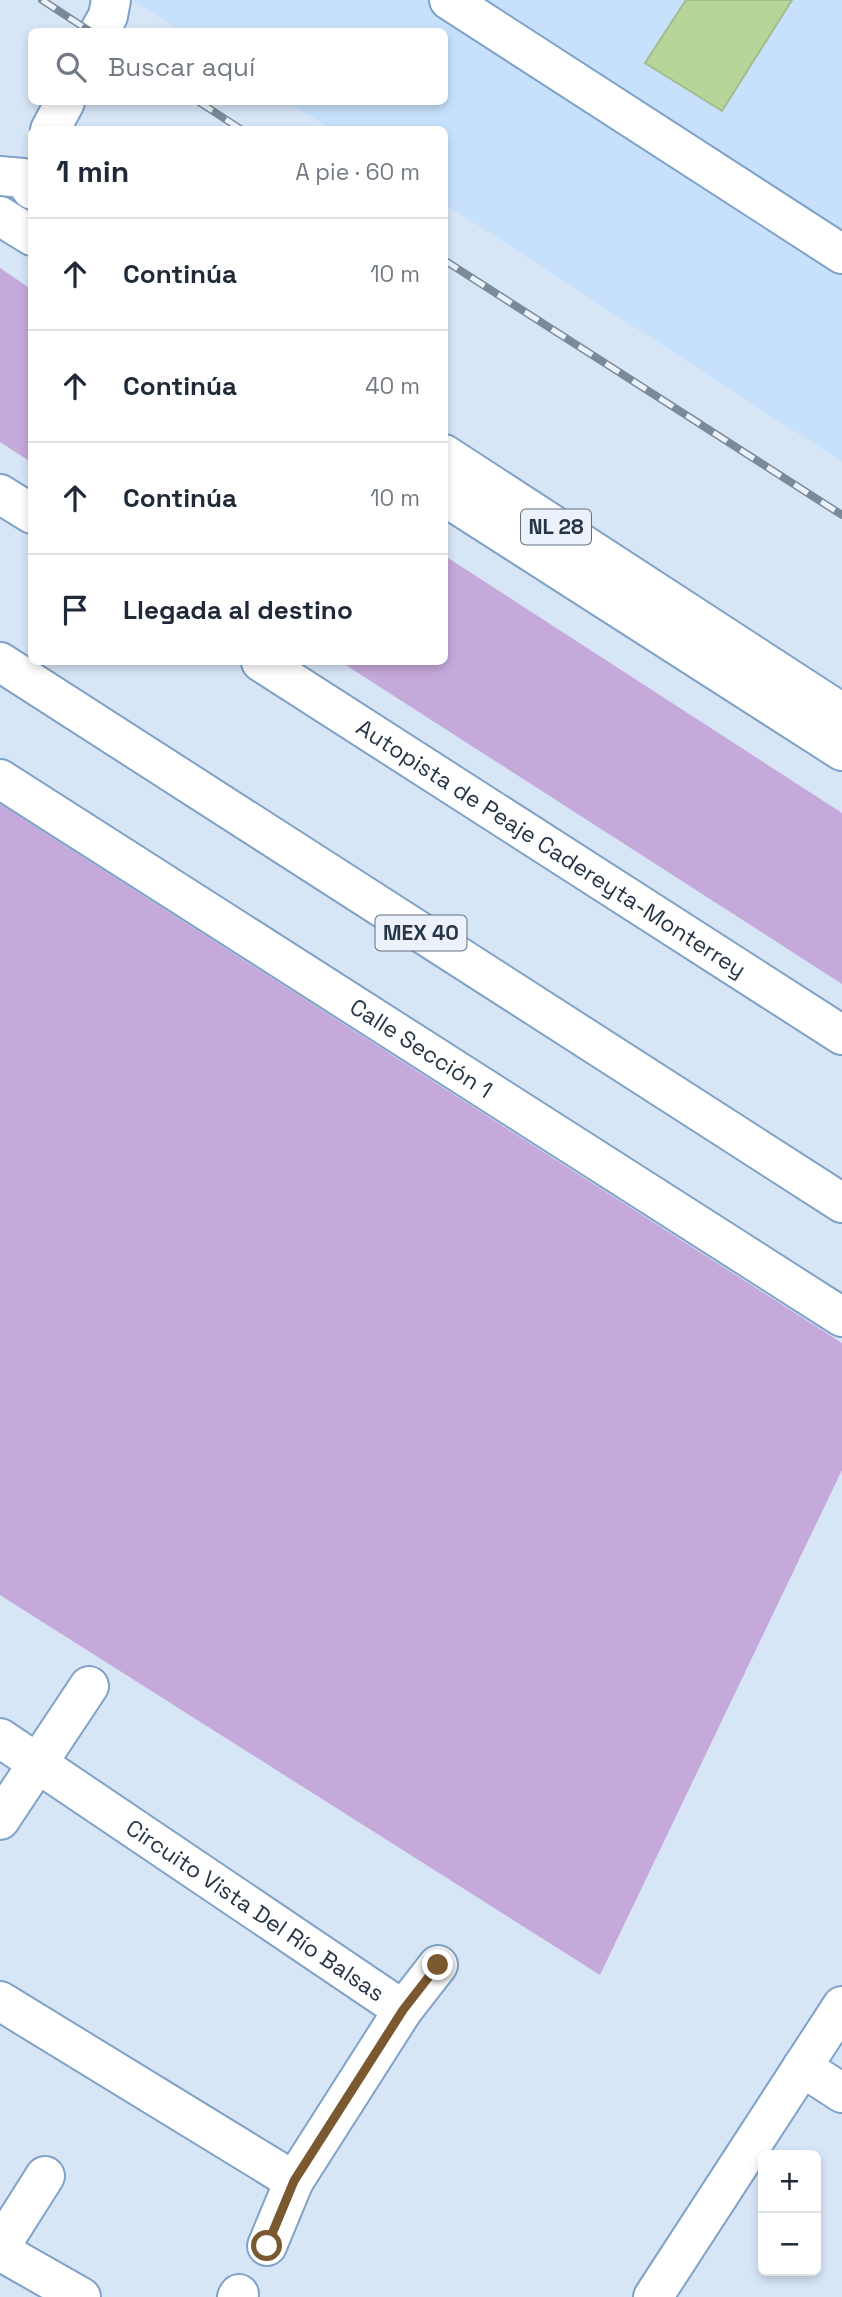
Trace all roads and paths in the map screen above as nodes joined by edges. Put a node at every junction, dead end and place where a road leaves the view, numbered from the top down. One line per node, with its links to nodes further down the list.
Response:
1 (111, 0): 3 (main road)
2 (449, 0): 8 (main road)
3 (101, 28)
4 (63, 105): 5 (main road)
5 (52, 126)
6 (0, 216): 7 (main road)
7 (28, 234)
8 (842, 254)
9 (448, 457): 13 (main road, NL 28)
10 (0, 494): 12 (main road)
11 (448, 498): 13 (main road, NL 28)
12 (28, 512)
13 (662, 615): 16 (main road); 17 (main road)
14 (0, 662): 20 (main road, MEX 40)
15 (266, 665): 19 (main road, Autopista de Peaje Cadereyta-Monterrey)
16 (842, 713)
17 (842, 751)
18 (0, 779): 21 (main road, Calle Sección 1)
19 (842, 1035)
20 (842, 1203)
21 (842, 1317)
22 (89, 1686): 24 (main road)
23 (0, 1738): 24 (main road, Circuito Vista Del Río Balsas)
24 (37, 1761): 25 (main road); 29 (main road, Circuito Vista Del Río Balsas)
25 (0, 1821)
26 (438, 1965): 29 (main road)
27 (0, 2001): 33 (main road)
28 (842, 2006): 30 (main road)
29 (403, 2010): 33 (main road, Circuito Vista Del Río Balsas)
30 (802, 2067): 31 (main road); 37 (main road)
31 (842, 2093)
32 (46, 2176): 35 (main road)
33 (294, 2181): 34 (main road, Circuito Vista Del Río Balsas)
34 (267, 2246)
35 (0, 2249): 36 (main road)
36 (80, 2297)
37 (653, 2297)

